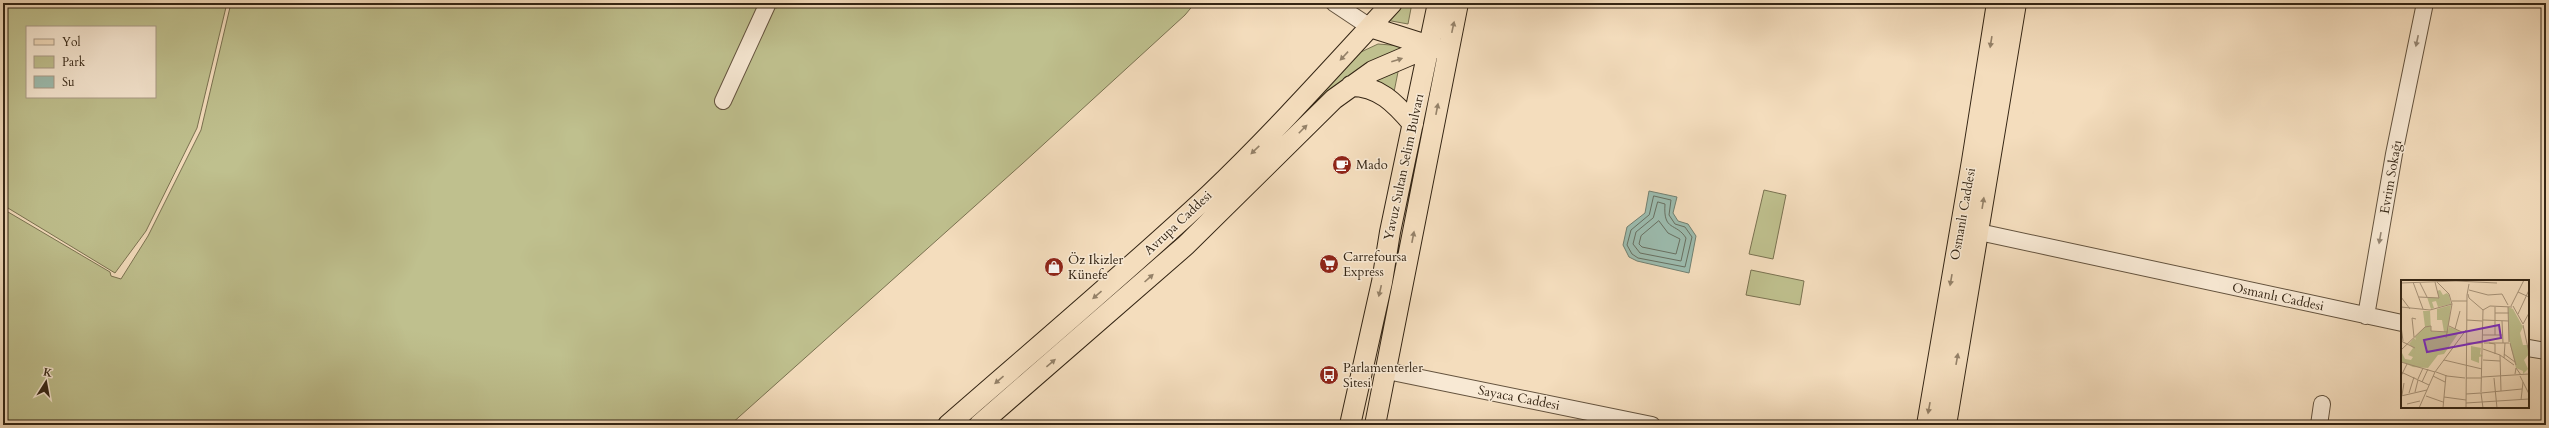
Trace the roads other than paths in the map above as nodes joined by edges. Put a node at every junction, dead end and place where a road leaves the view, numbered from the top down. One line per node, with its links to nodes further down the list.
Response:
1 (768, 3): 12 (street)
2 (1334, 3): 9 (street)
3 (1392, 3): 9 (main road, Avrupa Caddesi)
4 (1438, 3): 10 (main road, Yavuz Sultan Selim Bulvarı)
5 (1458, 3): 10 (main road, Yavuz Sultan Selim Bulvarı, one-way to 5)
6 (1997, 3): 27 (main road, Osmanlı Caddesi, one-way to 27)
7 (2016, 3): 14 (main road, Osmanlı Caddesi, one-way to 7)
8 (2425, 3): 15 (street, Evrim Sokağı, one-way to 15)
9 (1370, 27): 10 (main road); 22 (main road, Avrupa Caddesi, one-way to 22)
10 (1438, 49): 11 (main road, Avrupa Caddesi, one-way to 10); 13 (main road, Yavuz Sultan Selim Bulvarı); 20 (main road, Yavuz Sultan Selim Bulvarı, one-way to 10)
11 (1350, 86): 13 (main road); 23 (main road, Avrupa Caddesi, one-way to 11)
12 (723, 101)
13 (1412, 124): 19 (main road, Yavuz Sultan Selim Bulvarı, one-way to 19)
14 (1979, 232): 15 (street, Osmanlı Caddesi); 28 (main road, Osmanlı Caddesi, one-way to 14)
15 (2366, 316): 16 (street)
16 (2401, 323)
17 (2529, 348): 18 (street)
18 (2546, 351)
19 (1360, 375): 20 (main road); 24 (main road, Yavuz Sultan Selim Bulvarı)
20 (1385, 381): 25 (main road, Yavuz Sultan Selim Bulvarı); 26 (street, Sayaca Caddesi)
21 (2322, 404): 29 (street)
22 (948, 425)
23 (979, 425)
24 (1350, 425)
25 (1375, 425)
26 (1652, 425)
27 (1927, 425)
28 (1946, 425)
29 (2319, 425)

